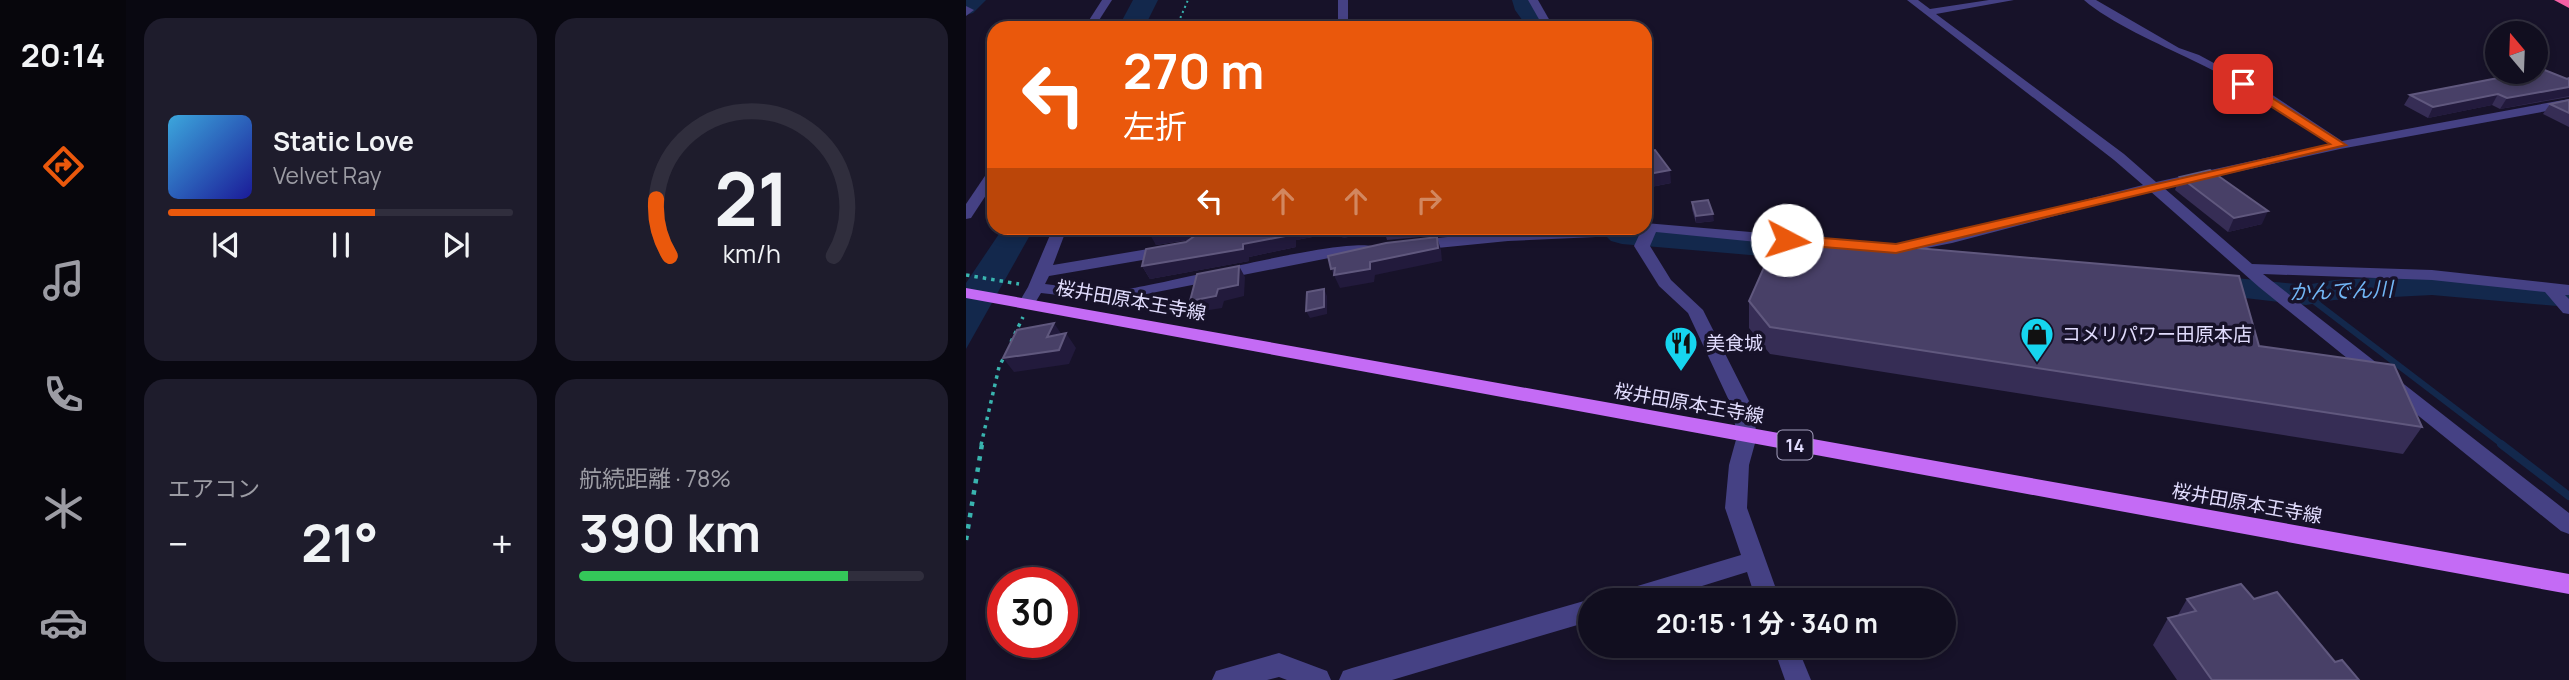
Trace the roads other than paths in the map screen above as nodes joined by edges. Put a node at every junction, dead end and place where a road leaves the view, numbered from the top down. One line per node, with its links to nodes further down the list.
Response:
1 (1107, 0): 8 (street)
2 (1343, 0): 9 (street)
3 (1533, 0): 10 (street)
4 (1912, 0): 7 (street)
5 (2009, 0): 7 (street)
6 (2089, 0): 12 (street)
7 (1928, 12): 14 (street)
8 (1094, 21)
9 (1343, 21)
10 (1545, 21)
11 (2569, 103): 12 (street)
12 (2340, 145): 14 (street)
13 (987, 184): 15 (street)
14 (2151, 187): 21 (street); 23 (street)
15 (966, 215)
16 (1652, 228): 20 (street)
17 (1057, 235): 27 (street)
18 (1530, 235): 27 (street)
19 (1646, 235): 29 (street)
20 (1814, 242)
21 (1868, 246)
22 (1179, 249): 27 (street)
23 (2250, 269): 24 (street); 30 (street)
24 (2550, 288): 25 (street); 28 (street)
25 (2569, 290)
26 (966, 293): 27 (main road, 桜井田原本王寺線 / 14)
27 (1032, 293): 29 (main road, 桜井田原本王寺線 / 14)
28 (2569, 309)
29 (1747, 436): 31 (street); 32 (main road, 桜井田原本王寺線 / 14)
30 (2569, 525)
31 (1753, 561): 33 (street); 34 (street)
32 (2569, 584)
33 (1664, 588)
34 (1763, 588)
35 (1578, 614): 39 (street)
36 (1790, 658): 40 (street)
37 (1225, 680): 38 (street)
38 (1318, 680)
39 (1352, 680)
40 (1798, 680)

